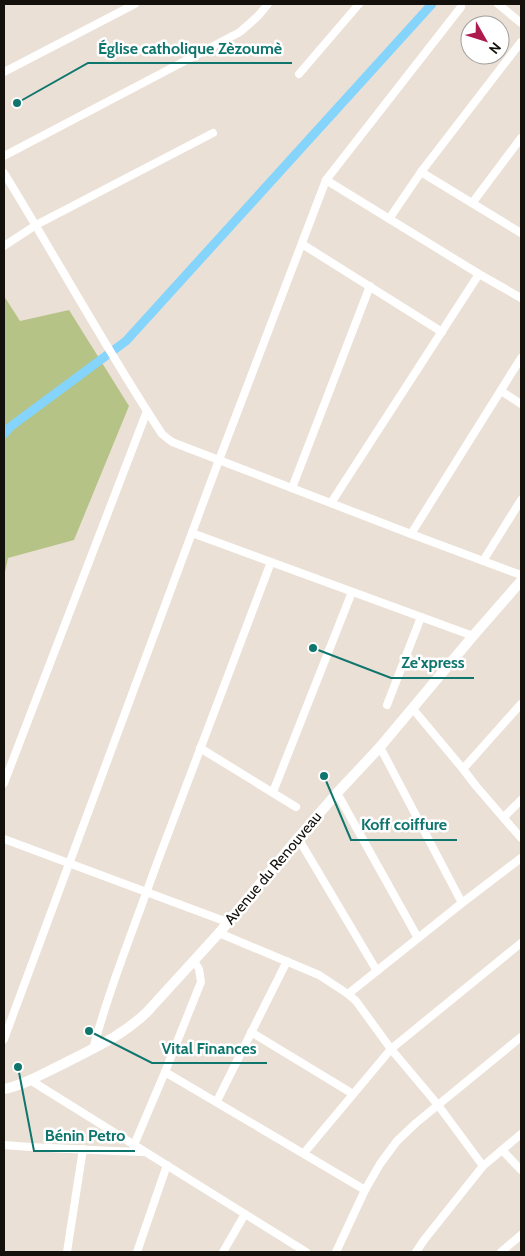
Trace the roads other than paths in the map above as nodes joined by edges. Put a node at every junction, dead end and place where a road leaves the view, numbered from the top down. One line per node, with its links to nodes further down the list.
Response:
1 (135, 4): 8 (street)
2 (268, 4): 12 (street)
3 (359, 4): 9 (street)
4 (498, 4): 6 (street)
5 (460, 7): 15 (street)
6 (521, 23)
7 (521, 42): 13 (street)
8 (4, 72)
9 (299, 74)
10 (213, 133): 18 (street)
11 (521, 138): 16 (street)
12 (4, 156)
13 (422, 172): 16 (street); 17 (street)
14 (4, 173): 18 (street)
15 (326, 180): 17 (street); 20 (street)
16 (473, 202): 19 (street)
17 (389, 219): 22 (street)
18 (36, 225): 21 (street); 29 (street)
19 (521, 232)
20 (302, 244): 23 (street); 30 (street)
21 (4, 246)
22 (479, 274): 24 (street); 25 (street)
23 (370, 286): 25 (street); 31 (street)
24 (521, 298)
25 (442, 332): 33 (street)
26 (521, 358): 27 (street)
27 (501, 391): 28 (street); 35 (street)
28 (521, 404)
29 (147, 411): 30 (street); 49 (street)
30 (219, 460): 31 (street); 34 (street)
31 (292, 488): 33 (street)
32 (521, 500): 36 (street)
33 (331, 503): 35 (street)
34 (192, 533): 37 (street); 59 (street)
35 (411, 534): 36 (street)
36 (483, 561): 38 (street)
37 (272, 562): 40 (street); 47 (street)
38 (521, 575)
39 (521, 581): 42 (main road, Avenue du Renouveau)
40 (352, 592): 41 (street); 50 (street)
41 (421, 617): 42 (street); 44 (street)
42 (473, 636): 45 (main road, Avenue du Renouveau)
43 (521, 704): 48 (street)
44 (387, 705)
45 (412, 709): 46 (main road, Avenue du Renouveau); 48 (street)
46 (380, 747): 51 (main road, Avenue du Renouveau); 61 (street)
47 (200, 748): 50 (street); 60 (street)
48 (463, 769): 54 (street)
49 (4, 783)
50 (273, 792): 53 (street)
51 (337, 793): 55 (main road, Avenue du Renouveau); 64 (street)
52 (521, 800): 54 (street)
53 (296, 807)
54 (504, 817): 56 (street)
55 (298, 838): 62 (main road, Avenue du Renouveau); 68 (street)
56 (521, 838)
57 (4, 839): 59 (street)
58 (521, 858): 61 (street)
59 (70, 864): 60 (street); 72 (street)
60 (147, 892): 62 (street); 73 (street)
61 (462, 903): 64 (street)
62 (227, 922): 63 (main road, Avenue du Renouveau)
63 (219, 933): 66 (main road, Avenue du Renouveau); 67 (street)
64 (418, 938): 68 (street)
65 (521, 943): 74 (street)
66 (194, 961): 73 (main road, Avenue du Renouveau); 75 (street)
67 (287, 961): 69 (street); 70 (street)
68 (377, 970): 69 (street)
69 (348, 994): 74 (street)
70 (251, 1032): 78 (street); 79 (street)
71 (521, 1037): 80 (street)
72 (4, 1039)
73 (93, 1049): 76 (main road, Avenue du Renouveau)
74 (391, 1049): 78 (street); 80 (street)
75 (166, 1072): 79 (street); 82 (street)
76 (30, 1080): 77 (main road, Avenue du Renouveau); 82 (street)
77 (6, 1090)
78 (353, 1094): 87 (street)
79 (217, 1102): 87 (street)
80 (438, 1105): 89 (street); 91 (street)
81 (521, 1134): 85 (street)
82 (134, 1144): 86 (street)
83 (4, 1146): 84 (street)
84 (83, 1149): 86 (street); 94 (street)
85 (502, 1150): 89 (street); 90 (street)
86 (146, 1152): 88 (street)
87 (304, 1153): 91 (street)
88 (167, 1165): 92 (street); 95 (street)
89 (483, 1166): 99 (street)
90 (521, 1170)
91 (365, 1190): 98 (street)
92 (245, 1214): 96 (street); 97 (street)
93 (521, 1235): 100 (street)
94 (67, 1252)
95 (137, 1252)
96 (223, 1252)
97 (306, 1252)
98 (336, 1252)
99 (416, 1252)
100 (501, 1252)

